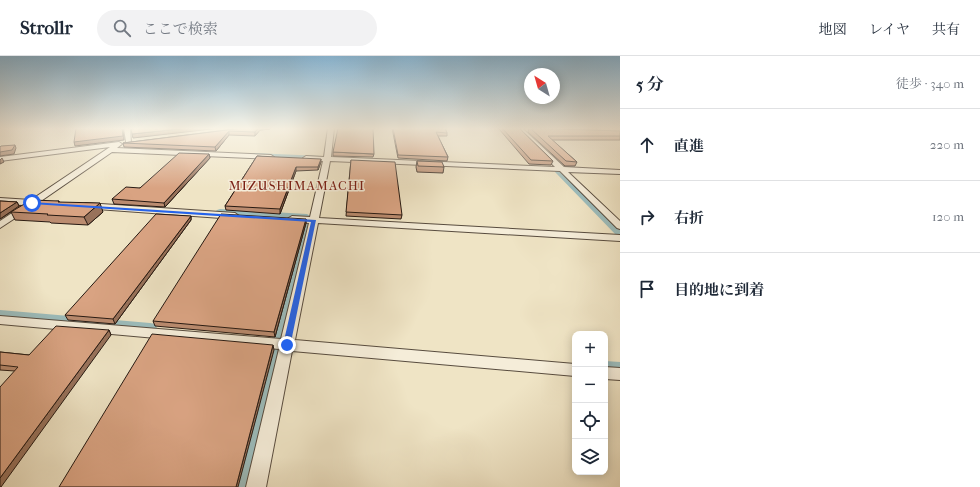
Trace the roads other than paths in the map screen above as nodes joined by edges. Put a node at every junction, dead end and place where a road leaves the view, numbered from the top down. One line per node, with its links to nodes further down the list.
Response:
1 (87, 148): 8 (street)
2 (115, 148): 5 (street)
3 (329, 148): 9 (street)
4 (540, 148): 10 (street)
5 (112, 150): 6 (street); 13 (street)
6 (280, 157)
7 (296, 158): 9 (street)
8 (0, 159)
9 (327, 159): 10 (street); 18 (street)
10 (562, 169): 11 (street); 20 (street)
11 (620, 172)
12 (0, 201): 13 (street)
13 (32, 203): 14 (street); 19 (street)
14 (48, 204)
15 (79, 206): 16 (street)
16 (243, 216)
17 (282, 219): 18 (street)
18 (314, 221): 21 (street); 23 (street)
19 (0, 225)
20 (620, 226)
21 (620, 238)
22 (0, 320): 23 (street)
23 (287, 345): 24 (street); 27 (street)
24 (572, 370)
25 (608, 372): 26 (street)
26 (620, 374)
27 (256, 487)

